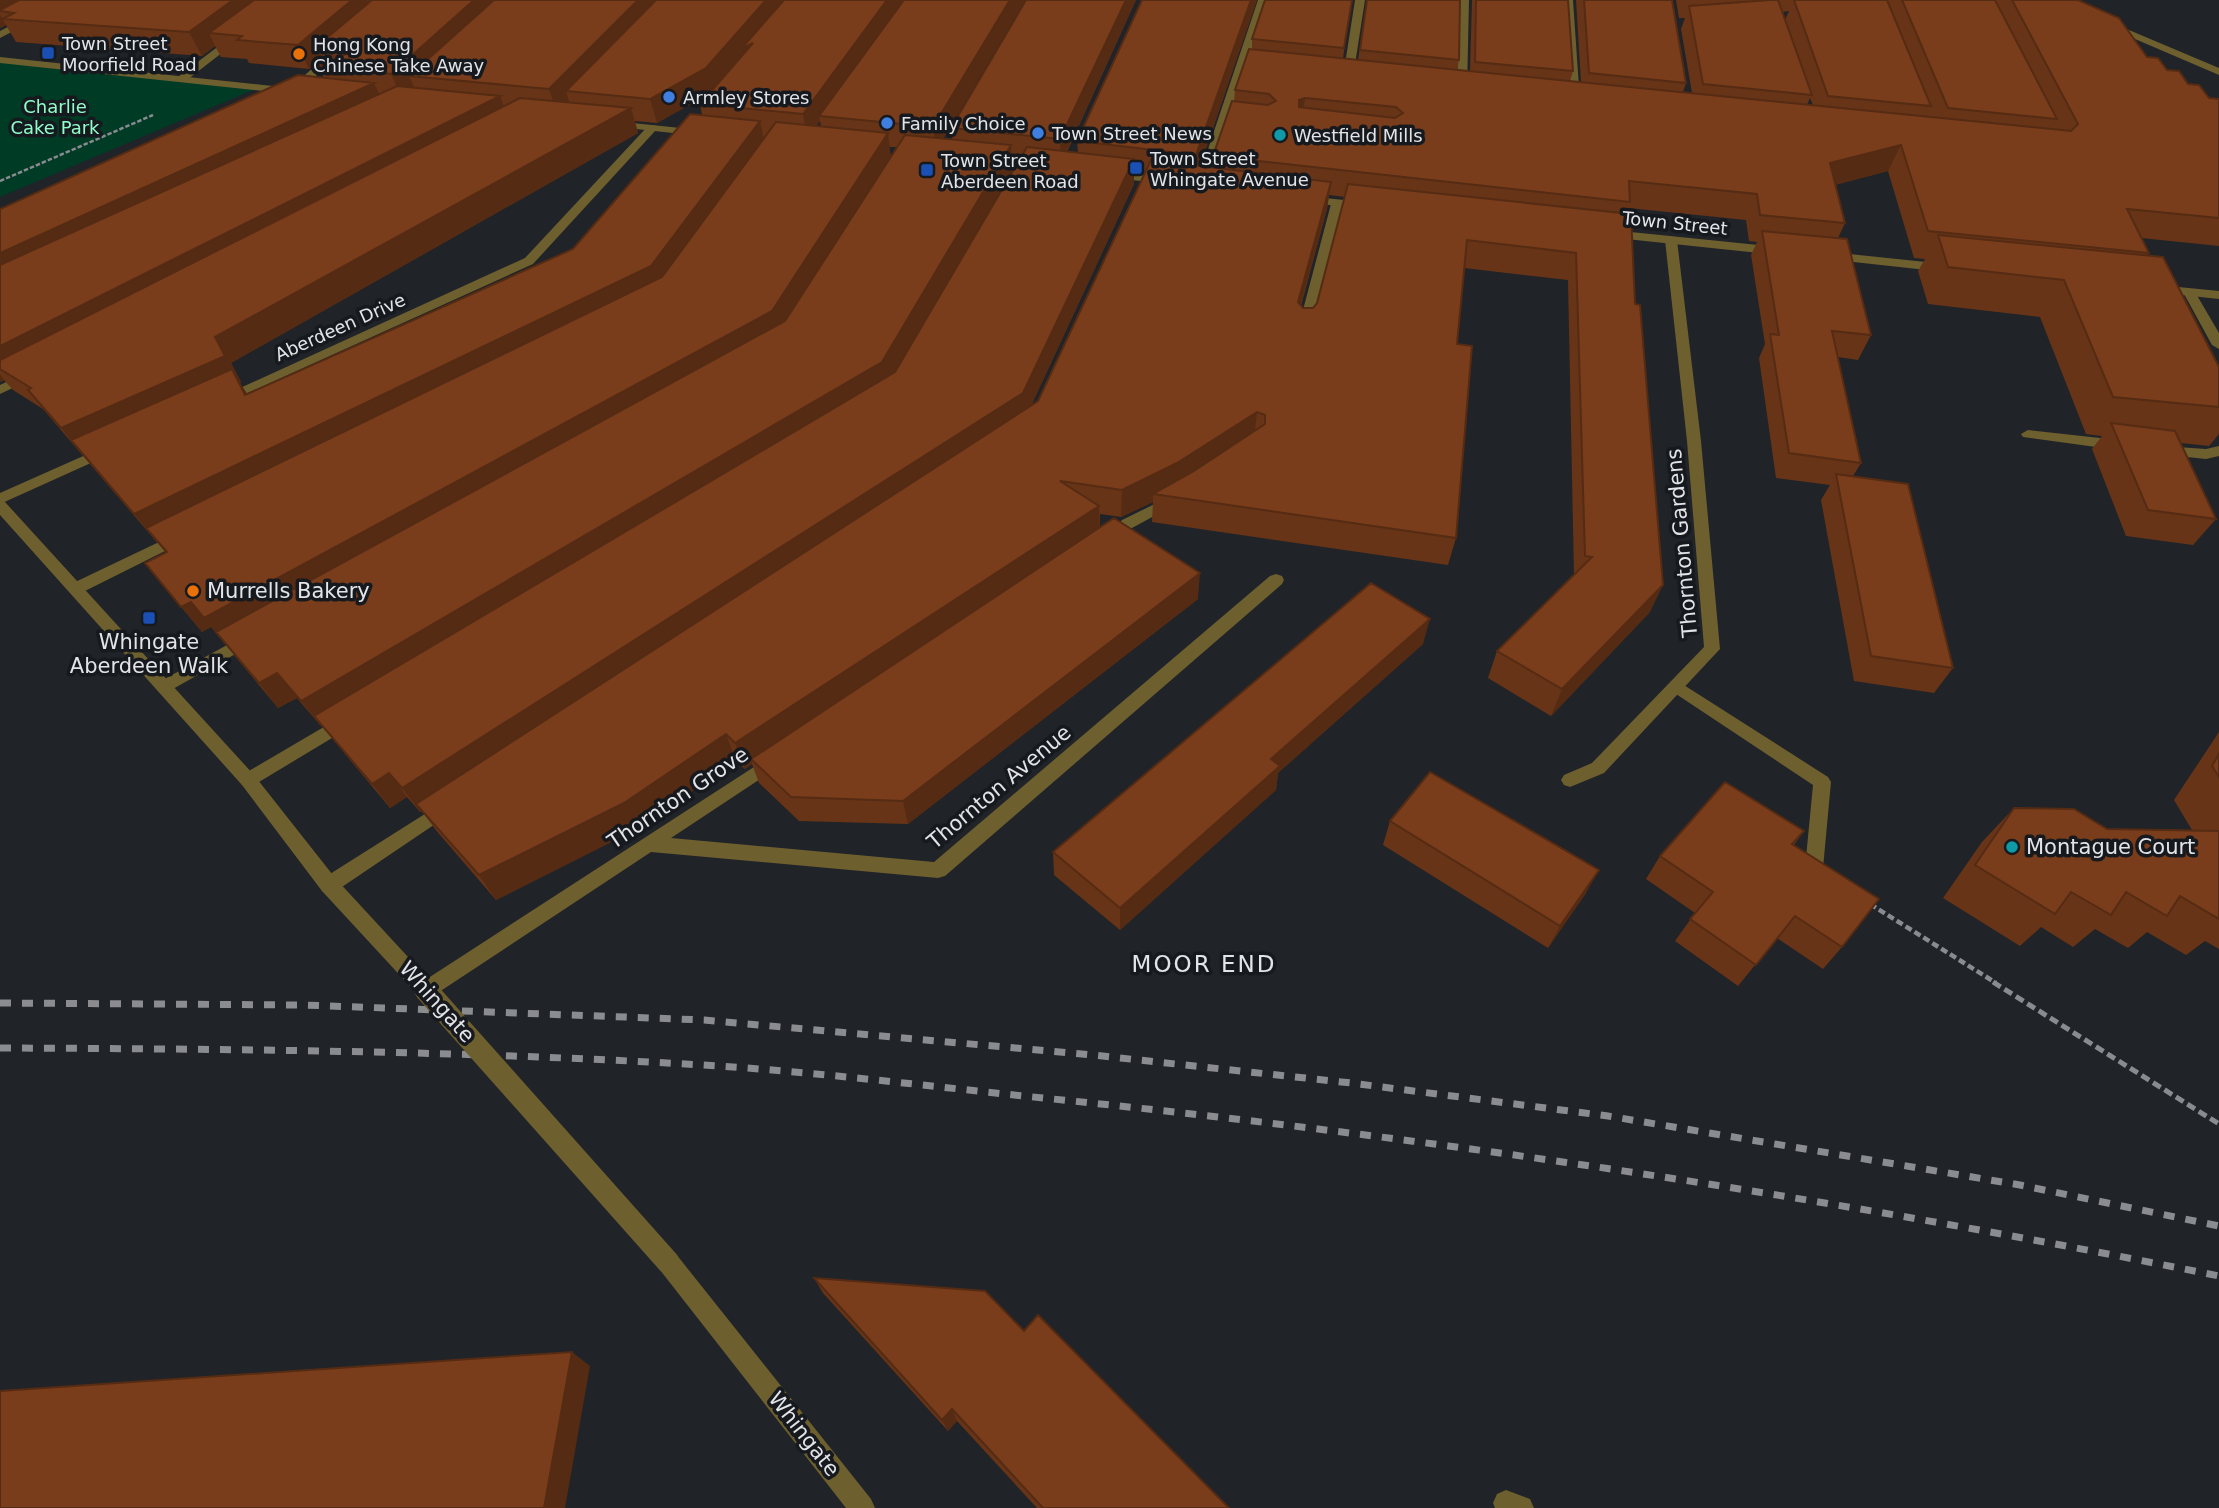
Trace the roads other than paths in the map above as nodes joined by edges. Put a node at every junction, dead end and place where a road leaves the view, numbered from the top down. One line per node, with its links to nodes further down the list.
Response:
1 (68, 0): 8 (street)
2 (1263, 0): 11 (street)
3 (1360, 0): 16 (street)
4 (1464, 0): 19 (street)
5 (1568, 0): 24 (street)
6 (2103, 22): 13 (street)
7 (245, 31): 15 (street)
8 (0, 35)
9 (341, 50): 20 (street)
10 (0, 60): 15 (street)
11 (1241, 68): 12 (street); 32 (street)
12 (1255, 69)
13 (2219, 72)
14 (1335, 76): 16 (street)
15 (183, 78): 20 (street)
16 (1348, 78): 17 (street)
17 (1361, 79)
18 (1450, 88): 19 (street)
19 (1462, 90): 21 (street)
20 (299, 91): 23 (street)
21 (1475, 91)
22 (1562, 100): 24 (street)
23 (267, 102)
24 (1575, 102): 25 (street)
25 (1587, 103)
26 (697, 121): 29 (street)
27 (601, 122): 28 (street)
28 (652, 128): 29 (street); 49 (street, Aberdeen Drive)
29 (688, 131): 30 (street)
30 (714, 134)
31 (1093, 173): 32 (street)
32 (1190, 184): 33 (street)
33 (1215, 187)
34 (1297, 198): 35 (street)
35 (1337, 204): 36 (street); 45 (street)
36 (1379, 208)
37 (1601, 232): 38 (street, Town Street)
38 (1671, 240): 39 (street, Town Street); 62 (street, Thornton Gardens)
39 (1793, 252)
40 (1821, 255): 41 (street)
41 (1957, 269)
42 (2148, 288): 43 (street)
43 (2189, 292): 44 (street); 46 (street)
44 (2219, 295)
45 (1304, 330)
46 (2219, 345)
47 (37, 371): 48 (street)
48 (0, 390)
49 (214, 403)
50 (2028, 434): 52 (street)
51 (126, 442): 54 (street)
52 (2219, 451)
53 (1182, 495): 56 (street)
54 (0, 499)
55 (0, 506): 59 (street, Whingate)
56 (1121, 528)
57 (190, 532): 59 (street)
58 (1276, 580): 68 (street, Thornton Avenue)
59 (77, 588): 61 (street, Whingate)
60 (262, 632): 61 (street)
61 (165, 686): 65 (street, Whingate)
62 (1676, 686): 66 (street, Thornton Gardens); 69 (street)
63 (355, 715): 65 (street)
64 (790, 750): 68 (street, Thornton Grove)
65 (248, 780): 70 (street, Whingate)
66 (1570, 780)
67 (456, 802): 70 (street)
68 (651, 844): 71 (street, Thornton Grove)
69 (1814, 868)
70 (329, 885): 71 (street, Whingate)
71 (426, 990): 72 (street, Whingate, bridge)
72 (862, 1508)

